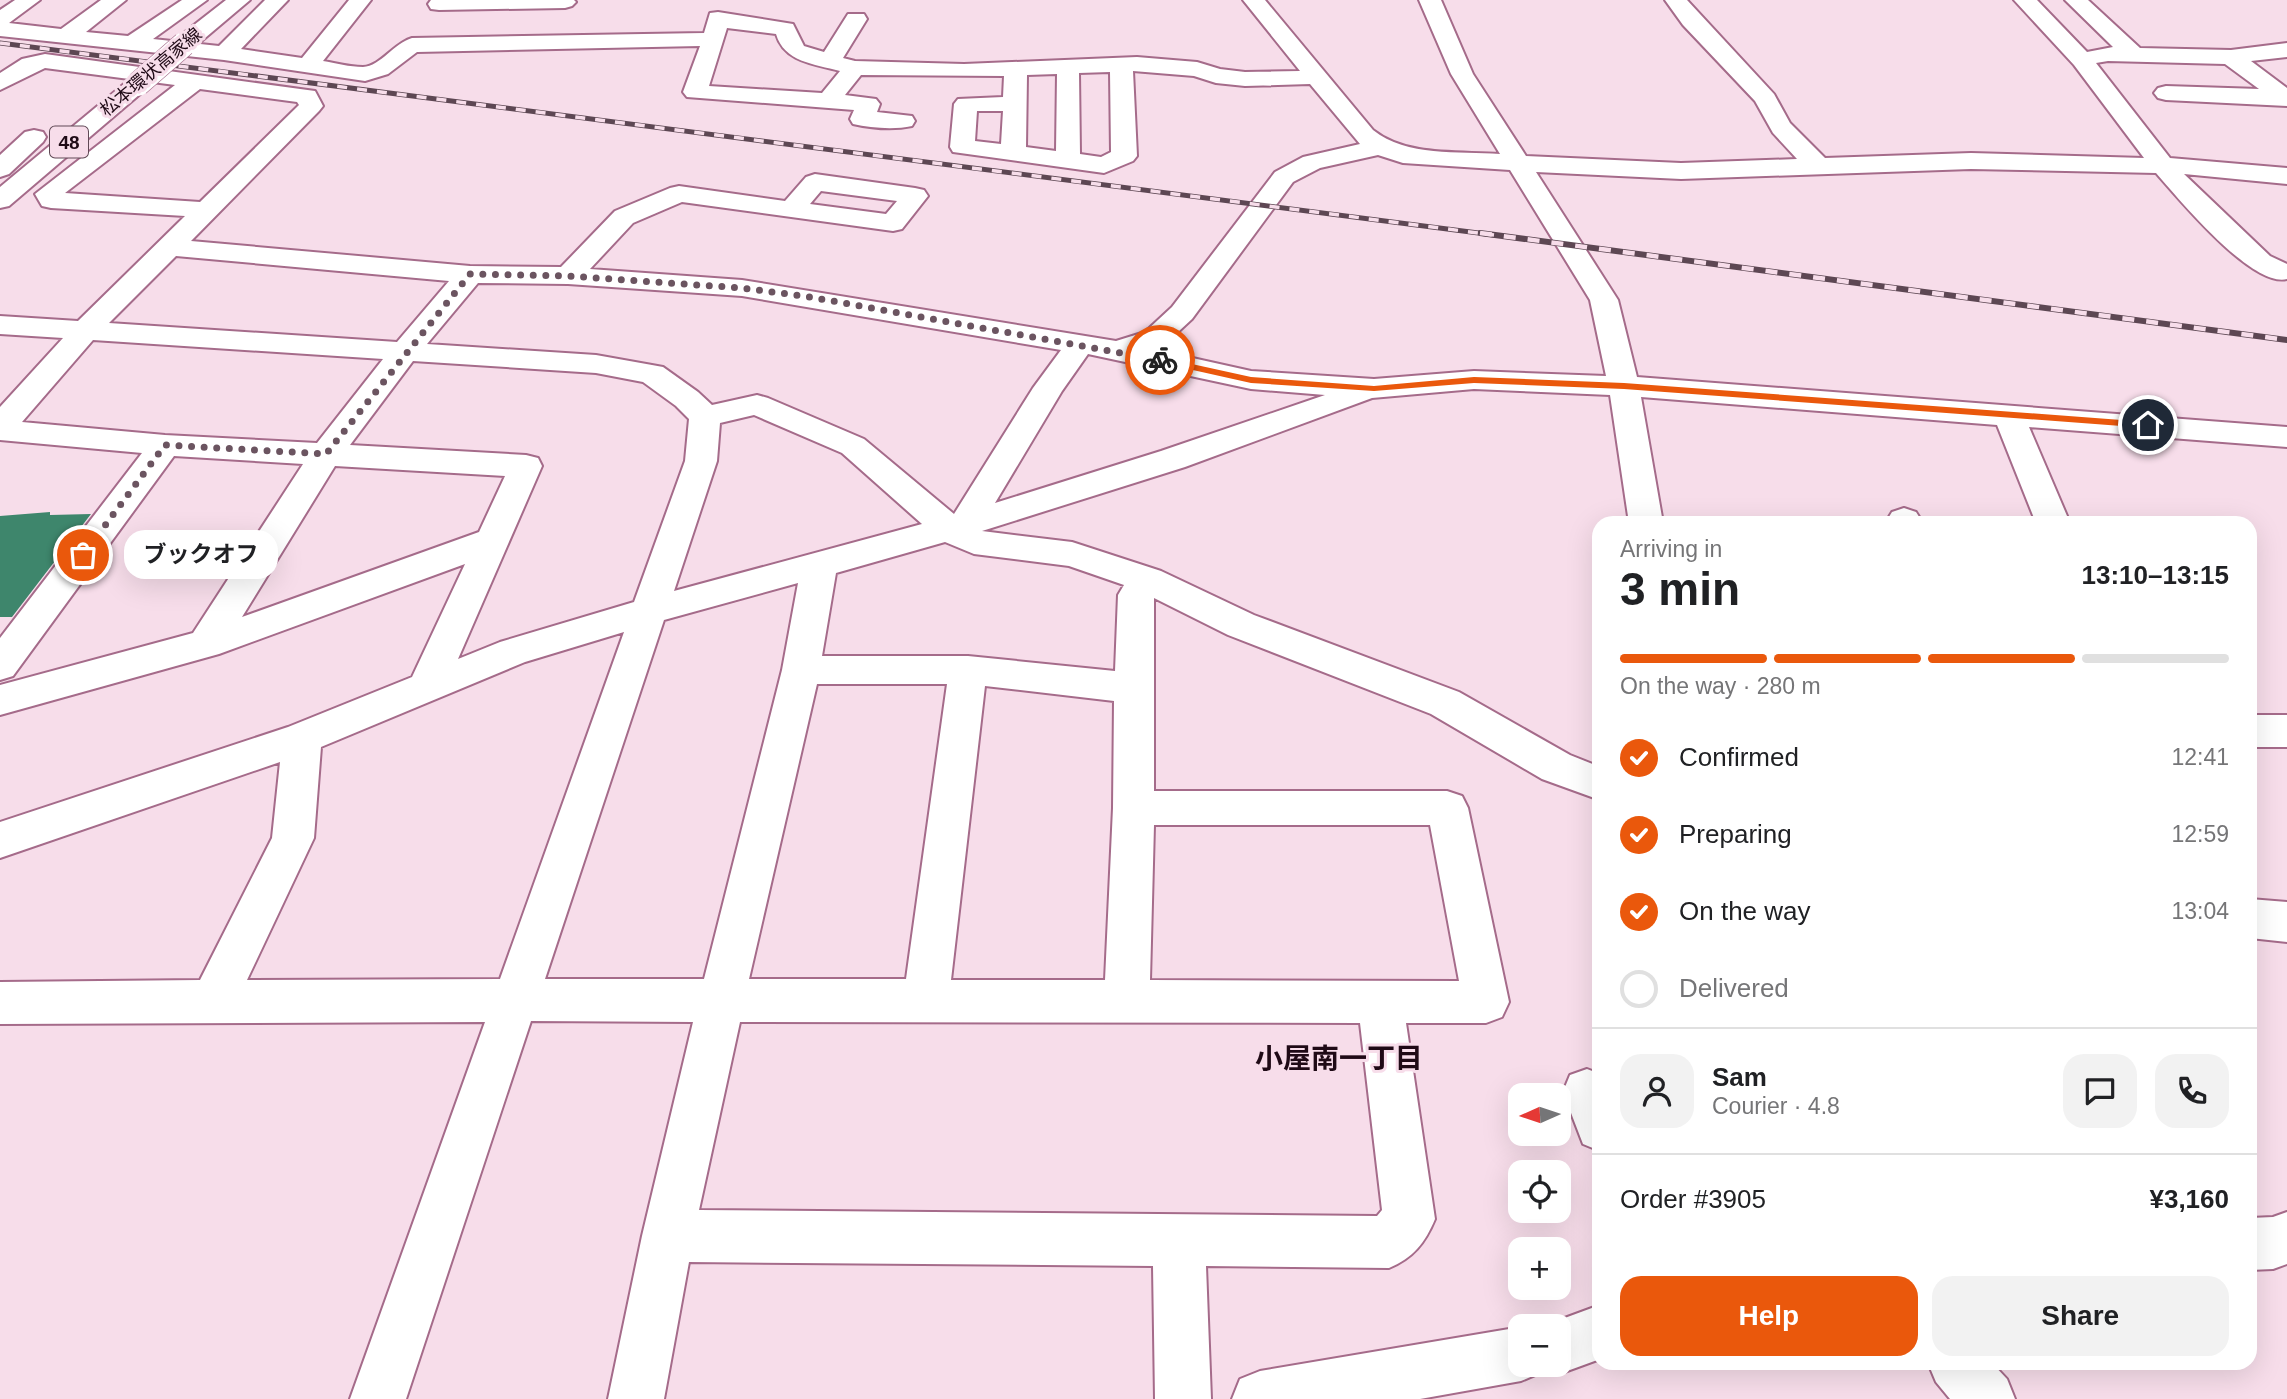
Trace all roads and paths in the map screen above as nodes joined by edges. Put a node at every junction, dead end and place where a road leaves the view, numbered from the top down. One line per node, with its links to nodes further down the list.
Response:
1 (29, 0): 19 (street)
2 (115, 0): 22 (street)
3 (196, 0): 24 (street)
4 (239, 0): 54 (street, 松本環状高家線 / 48, bridge)
5 (277, 0): 27 (street)
6 (360, 0): 33 (street)
7 (740, 0): 20 (street)
8 (1254, 0): 37 (street)
9 (1413, 0): 10 (street)
10 (1430, 0): 11 (street); 49 (street)
11 (1454, 0)
12 (1676, 0): 50 (street)
13 (2025, 0): 31 (street)
14 (2076, 0): 28 (street)
15 (441, 2): 16 (street); 25 (street)
16 (567, 9): 23 (street)
17 (692, 18): 20 (street)
18 (856, 19): 30 (street)
19 (0, 20)
20 (717, 25): 23 (street); 30 (street); 42 (street)
21 (0, 29): 22 (street)
22 (66, 36): 24 (street)
23 (561, 41): 25 (street)
24 (134, 42): 27 (street)
25 (412, 45): 33 (street)
26 (2287, 50): 29 (street)
27 (224, 53): 33 (street)
28 (2134, 55): 29 (street); 31 (street)
29 (2231, 57): 41 (street)
30 (830, 60): 35 (street)
31 (2082, 60): 51 (street)
32 (1121, 64): 34 (street); 37 (street); 48 (street)
33 (306, 66)
34 (1068, 66): 36 (street); 48 (street)
35 (854, 68): 36 (street); 42 (street)
36 (1016, 70): 43 (street)
37 (1317, 77): 46 (street)
38 (195, 81): 39 (street); 56 (street); 56 (street)
39 (0, 83)
40 (2166, 93): 41 (street)
41 (2286, 98)
42 (828, 101): 44 (street)
43 (1014, 104): 47 (street); 47 (street)
44 (903, 121)
45 (34, 137): 52 (street)
46 (1379, 147): 49 (street); 64 (street)
47 (1013, 153): 48 (street)
48 (1068, 160)
49 (1518, 163): 50 (street); 67 (street)
50 (1818, 166): 51 (street)
51 (2163, 166): 53 (street); 60 (street)
52 (0, 169)
53 (2287, 176)
54 (0, 200)
55 (793, 208): 59 (street)
56 (208, 209): 57 (street)
57 (171, 247): 58 (street); 62 (street)
58 (470, 274): 59 (street); 65 (street)
59 (568, 276): 63 (street)
60 (2285, 276)
61 (0, 325): 62 (street)
62 (85, 331): 65 (street); 71 (street)
63 (1080, 344): 64 (street); 78 (street)
64 (1116, 350): 66 (street)
65 (404, 352): 70 (street); 75 (street)
66 (1251, 380): 68 (street); 72 (street)
67 (1624, 386): 68 (street); 69 (street); 76 (street)
68 (1374, 388): 72 (street)
69 (2009, 416): 73 (street); 77 (street)
70 (705, 417): 78 (street); 82 (street)
71 (0, 429): 74 (street)
72 (1248, 433): 78 (street)
73 (2287, 436)
74 (165, 445): 75 (street); 84 (street)
75 (326, 454): 79 (street); 83 (street)
76 (1645, 516)
77 (2050, 516)
78 (957, 527): 80 (street); 81 (street)
79 (491, 541): 83 (street); 87 (street)
80 (819, 566): 82 (street); 85 (street)
81 (1148, 580): 88 (street); 93 (street)
82 (650, 611): 87 (street); 97 (street)
83 (206, 644): 89 (street)
84 (0, 666)
85 (801, 670): 86 (street); 101 (street)
86 (968, 670): 88 (street); 100 (street)
87 (427, 687): 92 (street)
88 (1133, 688): 94 (street)
89 (0, 700)
90 (2257, 731): 91 (street)
91 (2287, 731)
92 (302, 738): 95 (street); 96 (street)
93 (1592, 781)
94 (1134, 808): 98 (street); 99 (street)
95 (0, 840)
96 (214, 1000): 97 (street); 102 (street)
97 (518, 1000): 101 (street); 111 (street)
98 (1127, 1000): 99 (street); 100 (street)
99 (1380, 1000): 105 (street)
100 (926, 1001): 101 (street)
101 (721, 1002): 103 (street)
102 (0, 1003)
103 (668, 1236): 105 (street); 112 (street)
104 (2287, 1238): 106 (street)
105 (1179, 1241): 113 (street)
106 (2257, 1244)
107 (1592, 1335): 108 (street)
108 (1571, 1343)
109 (1508, 1356): 114 (street)
110 (1961, 1370): 115 (street)
111 (378, 1399)
112 (636, 1399)
113 (1183, 1399)
114 (1260, 1399)
115 (1987, 1399)

